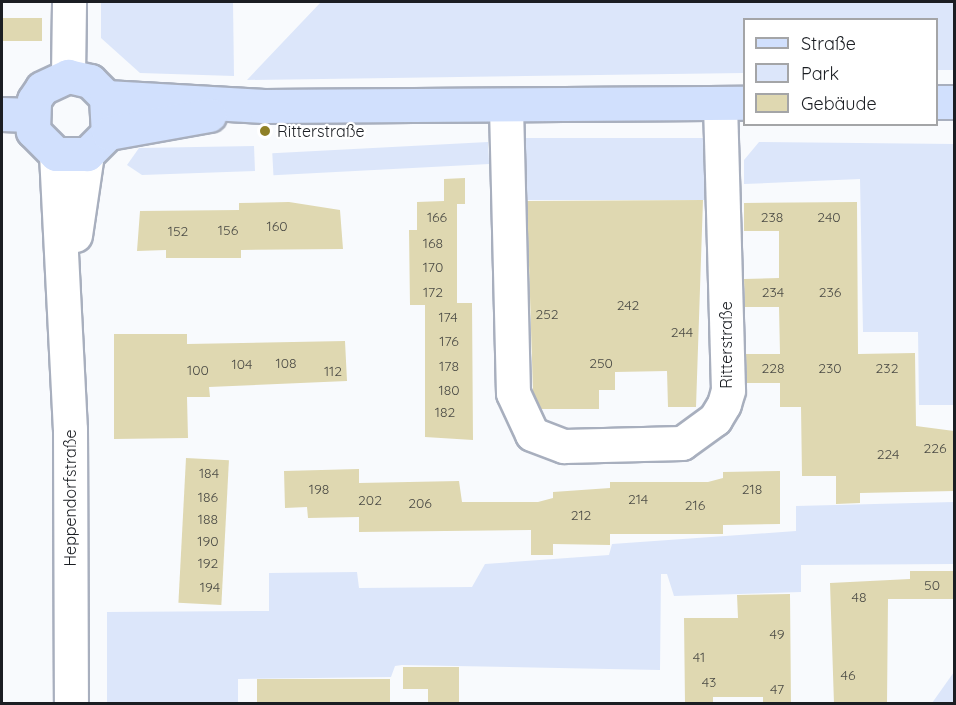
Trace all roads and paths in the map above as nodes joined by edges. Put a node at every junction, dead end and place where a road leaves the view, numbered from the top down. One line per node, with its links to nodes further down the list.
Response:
1 (69, 2): 2 (street)
2 (68, 76): 3 (main road); 9 (main road)
3 (106, 97): 7 (main road, Ritterstraße); 10 (main road)
4 (938, 102): 5 (main road)
5 (954, 102)
6 (732, 103): 8 (main road, Ritterstraße); 8 (street, Ritterstraße)
7 (264, 106): 8 (main road, Ritterstraße); 10 (main road, Ritterstraße)
8 (506, 107)
9 (16, 114): 10 (main road)
10 (84, 147): 11 (street, Heppendorfstraße)
11 (71, 704)

